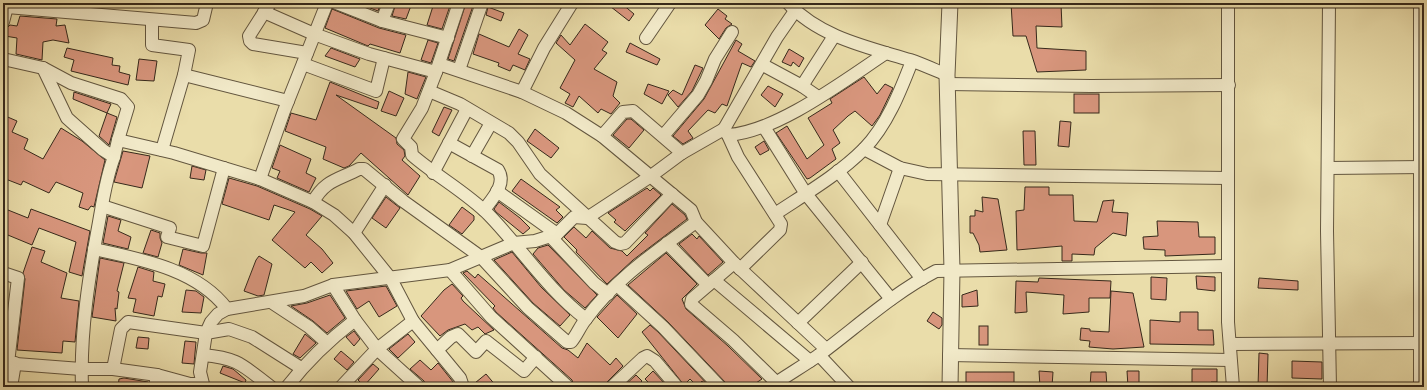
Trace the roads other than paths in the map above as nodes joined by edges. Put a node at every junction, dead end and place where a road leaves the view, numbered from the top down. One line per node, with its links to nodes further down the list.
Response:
1 (207, 3): 16 (street)
2 (327, 3): 20 (street)
3 (336, 3): 17 (street)
4 (388, 3): 17 (street)
5 (459, 3): 22 (street)
6 (482, 3): 32 (street)
7 (572, 3): 38 (street)
8 (670, 3): 23 (street)
9 (950, 3): 34 (street)
10 (1228, 3): 35 (street)
11 (1330, 3): 57 (street)
12 (1420, 3): 54 (street)
13 (7, 5): 16 (street); 18 (street)
14 (792, 7): 21 (street); 29 (street)
15 (267, 8): 20 (street); 25 (street)
16 (152, 20): 33 (street)
17 (382, 21): 22 (street)
18 (3, 22)
19 (732, 32): 46 (street)
20 (314, 34): 25 (street); 26 (street)
21 (834, 36): 24 (street); 36 (street)
22 (448, 38): 31 (street)
23 (646, 38)
24 (886, 53): 28 (street); 39 (street)
25 (305, 58): 26 (street); 40 (street)
26 (384, 58): 31 (street)
27 (3, 59): 30 (street)
28 (912, 61): 34 (street); 49 (street)
29 (763, 64): 36 (street); 44 (street)
30 (43, 68): 47 (street); 53 (street)
31 (438, 68): 32 (street); 37 (street)
32 (459, 70): 38 (street)
33 (184, 75): 40 (street); 50 (street)
34 (947, 79): 35 (street); 61 (street)
35 (1228, 84): 62 (street)
36 (802, 86): 39 (street)
37 (429, 91): 41 (street); 59 (street)
38 (522, 92): 45 (street)
39 (818, 98): 43 (street)
40 (288, 101): 63 (street)
41 (467, 109): 42 (street); 48 (street)
42 (491, 123): 52 (street); 72 (street)
43 (764, 127): 44 (street); 67 (street)
44 (726, 132): 51 (street); 71 (street)
45 (602, 136): 46 (street); 60 (street)
46 (663, 136): 51 (street)
47 (118, 140): 50 (street); 53 (street)
48 (449, 143): 52 (street); 59 (street)
49 (864, 149): 56 (street); 58 (street)
50 (162, 150): 55 (street)
51 (682, 153): 60 (street)
52 (472, 156): 65 (street)
53 (114, 157): 69 (street)
54 (1421, 167): 57 (street); 102 (street)
55 (224, 168): 63 (street); 69 (street)
56 (900, 168): 61 (street); 74 (street)
57 (1328, 168): 101 (street)
58 (838, 171): 67 (street); 74 (street)
59 (432, 173): 70 (street)
60 (652, 176): 66 (street); 72 (street)
61 (950, 176): 62 (street); 85 (street)
62 (1228, 178): 83 (street)
63 (260, 179): 68 (street)
64 (385, 185): 68 (street); 75 (street); 80 (street)
65 (497, 191): 70 (street); 76 (street)
66 (672, 194): 72 (street); 73 (street)
67 (806, 194): 71 (street); 81 (street)
68 (313, 202): 75 (street)
69 (102, 206): 79 (street)
70 (484, 210): 77 (street)
71 (775, 214): 82 (street)
72 (587, 218): 76 (street)
73 (696, 222): 78 (street); 82 (street)
74 (880, 225): 88 (street)
75 (354, 233): 87 (street)
76 (553, 235): 77 (street); 91 (street)
77 (514, 243): 80 (street); 95 (street)
78 (667, 243): 89 (street); 91 (street)
79 (94, 249): 94 (street); 113 (street)
80 (481, 257): 84 (street); 95 (street)
81 (862, 262): 92 (street); 98 (street)
82 (737, 266): 89 (street); 98 (street)
83 (1228, 266): 85 (street); 103 (street)
84 (450, 270): 87 (street); 109 (street)
85 (952, 270): 88 (street); 108 (street)
86 (3, 273): 111 (street)
87 (390, 279): 90 (street); 97 (street)
88 (922, 279): 92 (street)
89 (711, 282): 107 (street); 120 (street)
90 (333, 285): 93 (street); 96 (street)
91 (612, 289): 95 (street); 128 (street)
92 (891, 299): 107 (street)
93 (271, 302): 94 (street); 100 (street)
94 (227, 309): 99 (street)
95 (586, 319)
96 (355, 320): 100 (street); 104 (street)
97 (413, 321): 104 (street); 105 (street)
98 (798, 323): 107 (street)
99 (206, 333): 106 (street); 112 (street); 114 (street)
100 (326, 342): 112 (street)
101 (1329, 342): 102 (street); 103 (street); 132 (street)
102 (1422, 343): 133 (street)
103 (1230, 344): 110 (street)
104 (377, 349): 116 (street); 125 (street)
105 (437, 350): 109 (street); 126 (street)
106 (203, 355): 117 (street); 123 (street)
107 (818, 355): 120 (street); 129 (street)
108 (950, 356): 110 (street); 130 (street)
109 (536, 357): 118 (street)
110 (1230, 360): 131 (street)
111 (8, 363): 113 (street); 121 (street)
112 (301, 368): 124 (street)
113 (81, 369): 114 (street); 122 (street)
114 (113, 369): 115 (street)
115 (156, 381): 117 (street)
116 (346, 385)
117 (205, 386)
118 (567, 386)
119 (675, 386): 127 (street)
120 (772, 386)
121 (11, 387)
122 (82, 387)
123 (271, 387)
124 (288, 387)
125 (419, 387)
126 (463, 387)
127 (612, 387)
128 (720, 387)
129 (849, 387)
130 (950, 387)
131 (1233, 387)
132 (1330, 387)
133 (1420, 387)

